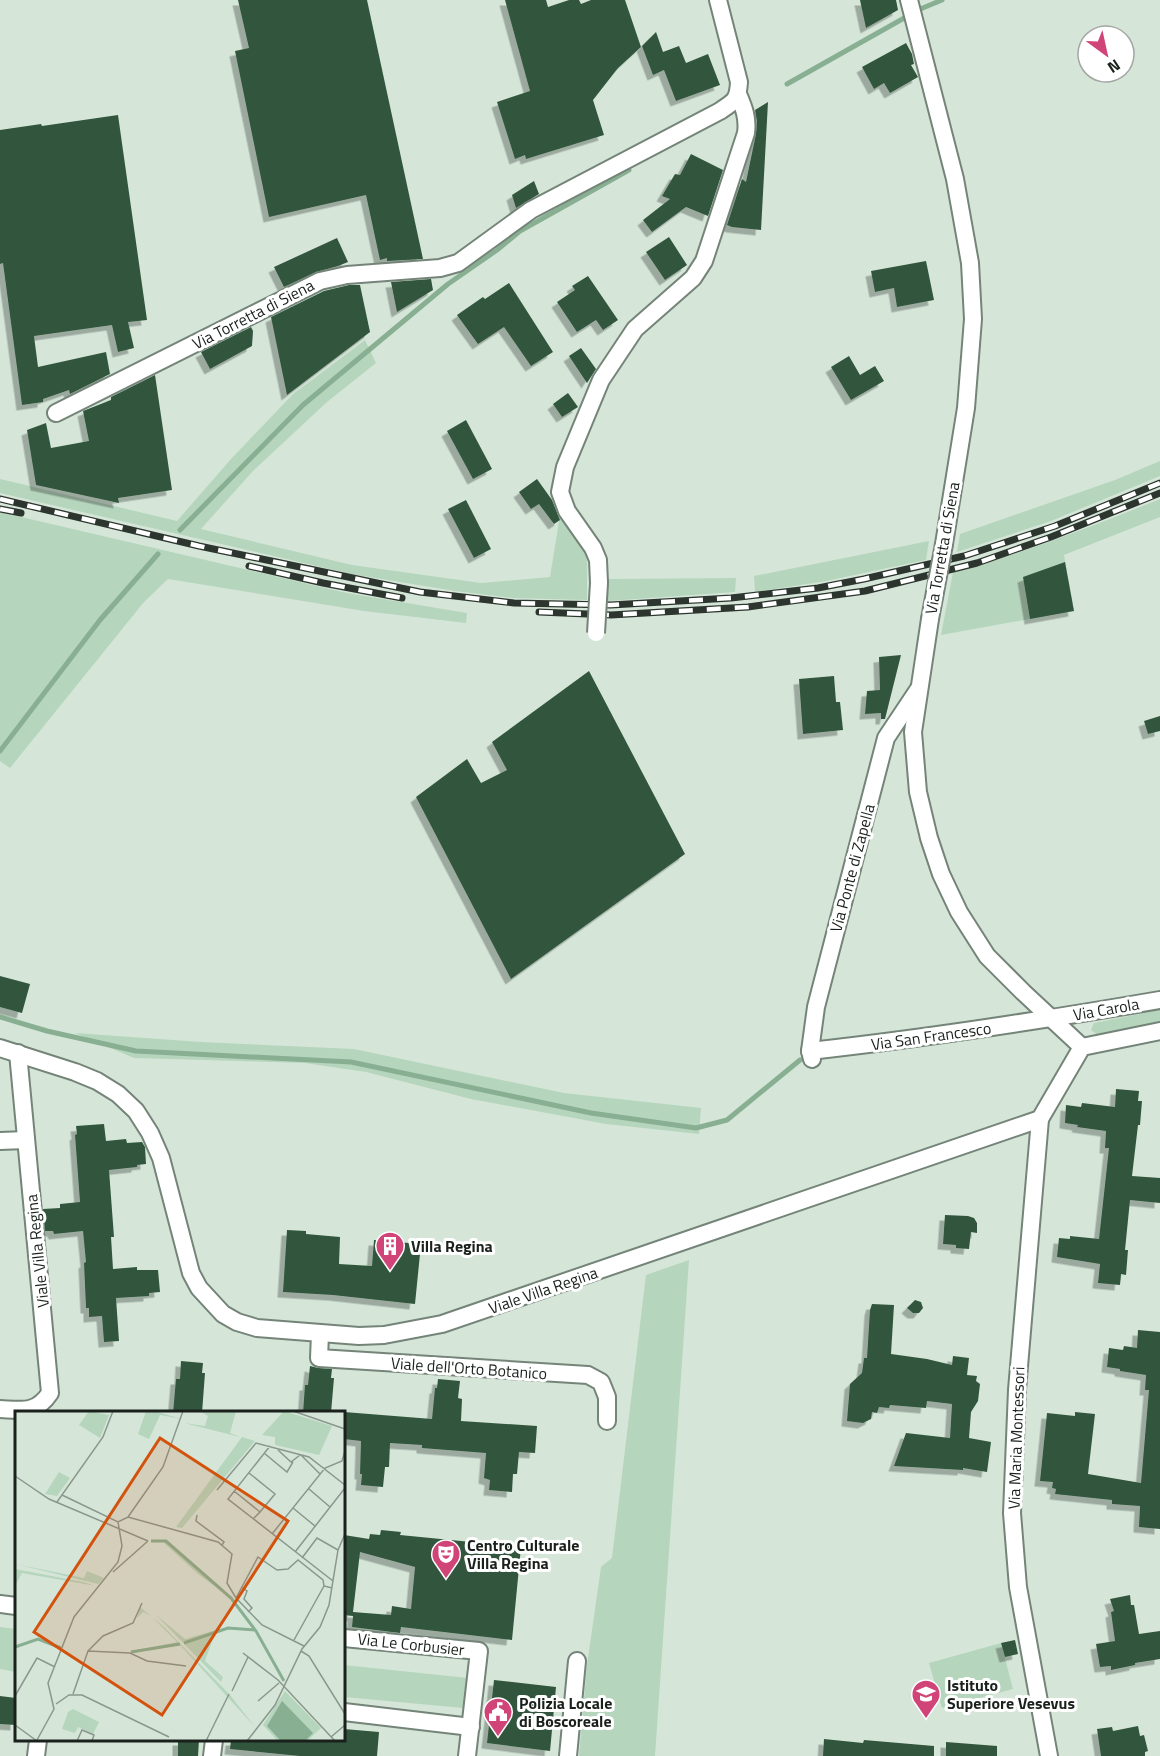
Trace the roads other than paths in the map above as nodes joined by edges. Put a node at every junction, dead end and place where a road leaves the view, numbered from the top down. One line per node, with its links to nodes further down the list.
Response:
1 (718, 0): 3 (street)
2 (909, 0): 6 (street, Via Torretta di Siena, bridge)
3 (738, 94): 4 (street, Via Torretta di Siena); 5 (street, bridge)
4 (56, 413)
5 (596, 633)
6 (920, 687): 8 (street, Via Torretta di Siena); 13 (street, Via Ponte di Zapella)
7 (1160, 1000): 8 (street, Via Carola)
8 (1052, 1019): 10 (street, Via Torretta di Siena); 13 (street, Via San Francesco)
9 (1160, 1031): 10 (street)
10 (1082, 1047): 14 (street)
11 (0, 1048): 12 (street, Viale Villa Regina)
12 (18, 1053): 15 (street, Viale Villa Regina); 17 (street, Viale Villa Regina)
13 (811, 1055)
14 (1040, 1119): 17 (street, Viale Villa Regina); 32 (street, Via Maria Montessori)
15 (26, 1140): 16 (street); 18 (street, Viale Villa Regina)
16 (0, 1141)
17 (320, 1334): 19 (street, Viale dell'Orto Botanico)
18 (0, 1409)
19 (607, 1421)
20 (0, 1604): 21 (street)
21 (15, 1606)
22 (345, 1638): 25 (street, Via Le Corbusier)
23 (577, 1661): 31 (street)
24 (345, 1712): 25 (street)
25 (471, 1727): 30 (street)
26 (38, 1741): 28 (street)
27 (214, 1741): 29 (street)
28 (36, 1756)
29 (212, 1756)
30 (467, 1756)
31 (568, 1756)
32 (1049, 1756)

